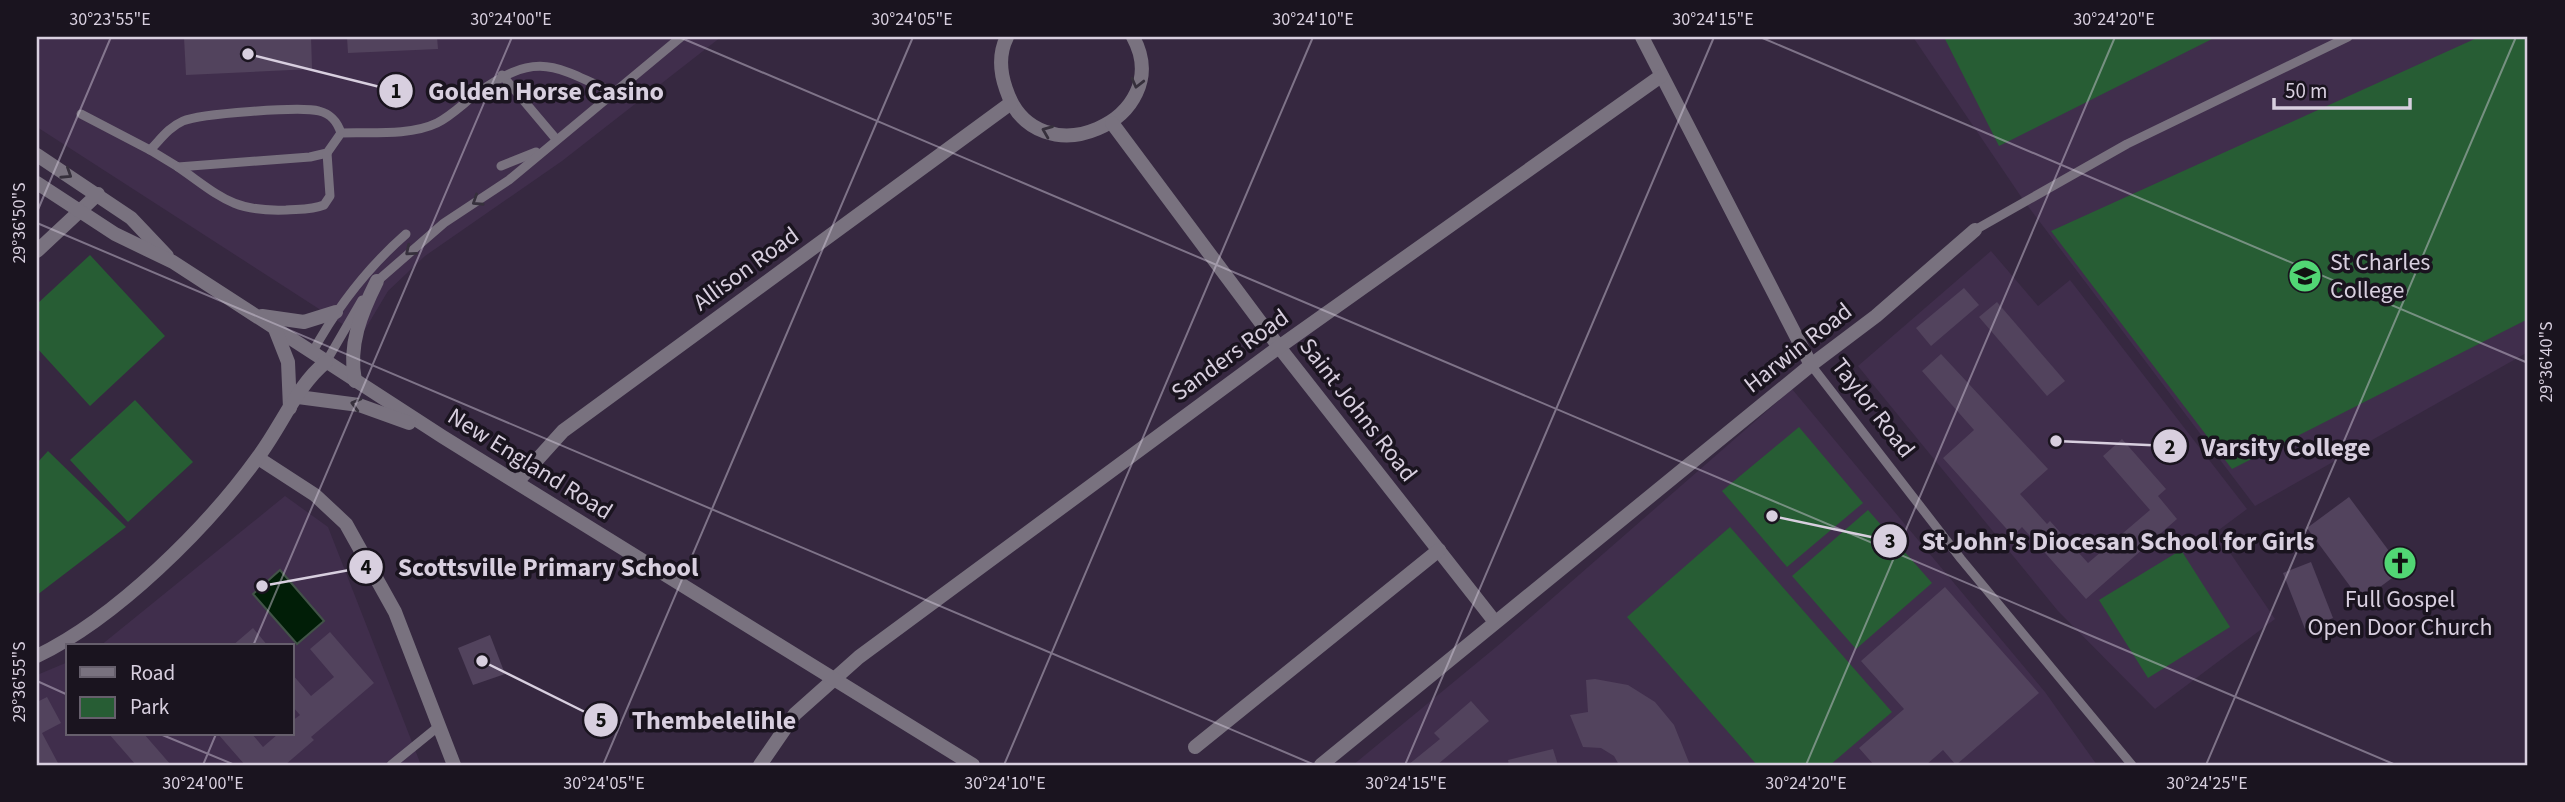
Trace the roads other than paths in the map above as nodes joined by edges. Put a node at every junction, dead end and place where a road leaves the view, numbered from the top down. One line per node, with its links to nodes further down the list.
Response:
1 (681, 37): 8 (lane)
2 (1007, 37): 9 (street)
3 (1133, 37): 11 (street, one-way to 11)
4 (1642, 37): 7 (street, Taylor Road)
5 (2348, 37): 23 (lane, Harwin Road)
6 (502, 75): 8 (lane); 12 (lane); 13 (lane)
7 (1661, 76): 31 (street, Sanders Road); 34 (street, Taylor Road)
8 (614, 93): 13 (lane)
9 (1011, 103): 11 (street, one-way to 9); 40 (street, Allison Road)
10 (81, 114): 14 (lane)
11 (1112, 123): 31 (street, Saint Johns Road)
12 (341, 133): 14 (lane); 16 (lane)
13 (556, 139): 15 (lane)
14 (150, 150): 19 (lane)
15 (541, 150): 18 (lane); 27 (lane, one-way to 27)
16 (327, 153): 19 (lane); 19 (lane)
17 (37, 155): 21 (street, New England Road, one-way to 21)
18 (501, 166)
19 (178, 167)
20 (37, 183): 22 (street, New England Road)
21 (98, 194): 22 (street); 26 (street, New England Road)
22 (80, 211): 25 (street); 26 (street, New England Road)
23 (1975, 230): 34 (street, Harwin Road)
24 (406, 234): 28 (lane)
25 (37, 251)
26 (173, 262): 29 (street, New England Road)
27 (377, 281): 33 (lane); 36 (street)
28 (336, 312): 29 (street); 32 (lane)
29 (251, 313): 30 (street, New England Road)
30 (275, 329): 32 (street, New England Road); 37 (street)
31 (1279, 347): 41 (street, Saint Johns Road); 44 (street, Sanders Road)
32 (312, 353): 33 (street, New England Road); 35 (street)
33 (326, 362): 35 (street); 36 (street, New England Road)
34 (1811, 365): 42 (street, Harwin Road); 52 (lane, Taylor Road)
35 (311, 374): 37 (street)
36 (355, 381): 38 (street, New England Road)
37 (294, 403): 38 (street, one-way to 37); 39 (street)
38 (443, 437): 40 (street, New England Road)
39 (258, 458): 43 (street); 45 (street)
40 (517, 482): 44 (street, New England Road)
41 (1439, 550): 42 (street, Saint Johns Road); 46 (street)
42 (1495, 622): 51 (street, Harwin Road)
43 (37, 656)
44 (831, 678): 49 (street, Sanders Road); 50 (street, New England Road)
45 (439, 726): 47 (lane); 48 (street)
46 (1195, 747)
47 (391, 765)
48 (454, 765)
49 (760, 765)
50 (973, 765)
51 (1321, 765)
52 (2132, 765)

